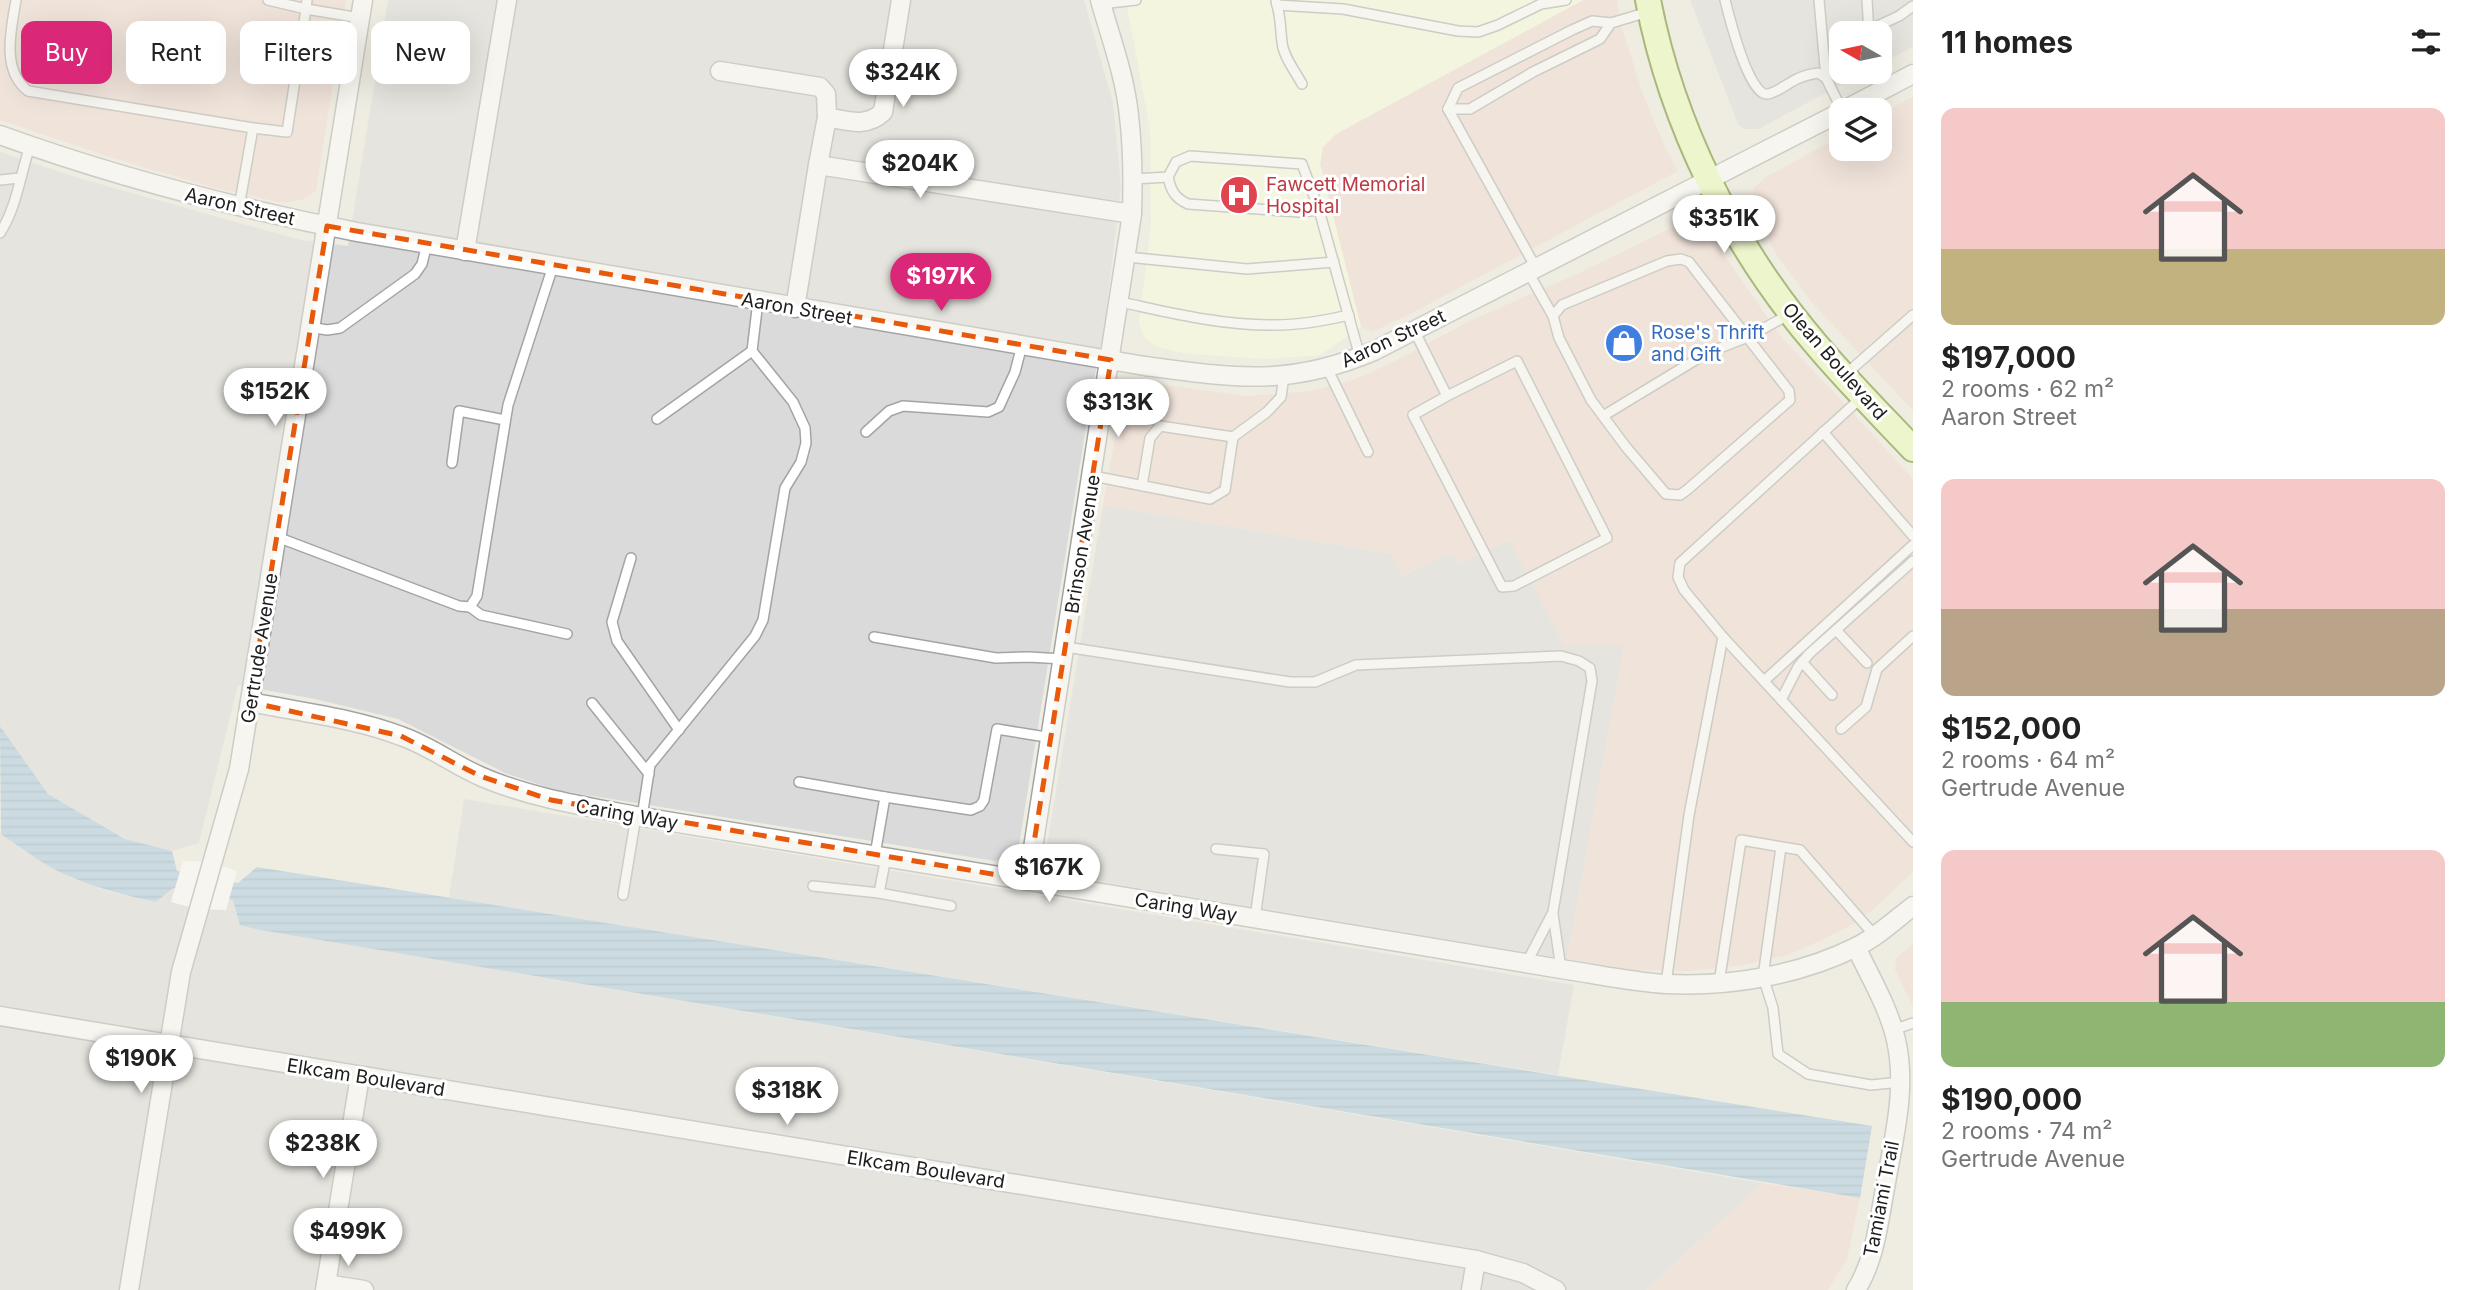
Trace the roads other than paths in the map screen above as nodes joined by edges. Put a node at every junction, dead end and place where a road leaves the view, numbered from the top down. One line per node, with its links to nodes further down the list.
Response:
1 (16, 0): 31 (lane)
2 (268, 0): 13 (lane)
3 (507, 0): 46 (street)
4 (901, 0): 29 (street)
5 (1136, 0): 10 (lane)
6 (1566, 0): 11 (lane)
7 (1725, 0): 22 (lane)
8 (1819, 0): 22 (lane)
9 (1867, 0): 17 (lane)
10 (1101, 2): 37 (street, Brinson Avenue)
11 (1542, 2): 12 (lane)
12 (1276, 3): 23 (lane)
13 (307, 4): 16 (lane); 31 (lane)
14 (1649, 6): 19 (lane); 39 (street, Olean Boulevard)
15 (1913, 6): 18 (lane)
16 (361, 9): 43 (street, Gertrude Avenue)
17 (1868, 21)
18 (1890, 21)
19 (1611, 23): 28 (lane); 28 (lane)
20 (720, 71): 29 (street)
21 (1913, 74): 25 (street, Aaron Street)
22 (1826, 78): 26 (lane)
23 (1302, 84)
24 (1878, 84): 25 (lane)
25 (1881, 91): 27 (street, Aaron Street)
26 (1836, 98)
27 (1867, 98)
28 (1448, 109): 50 (lane)
29 (827, 117): 34 (street)
30 (1829, 118): 39 (street, Aaron Street)
31 (253, 128): 40 (lane)
32 (0, 135): 33 (street, Aaron Street)
33 (30, 146): 36 (lane); 40 (street, Aaron Street)
34 (818, 165): 42 (street); 53 (street)
35 (1168, 177): 37 (lane); 41 (lane); 41 (lane)
36 (19, 178): 38 (lane); 44 (lane)
37 (1133, 179): 42 (street, Brinson Avenue)
38 (0, 180)
39 (1709, 180): 50 (street, Aaron Street); 54 (street, Olean Boulevard)
40 (239, 207): 43 (street, Aaron Street)
41 (1319, 210): 48 (lane)
42 (1132, 214): 47 (street, Brinson Avenue)
43 (327, 226): 45 (street, Aaron Street); 58 (street, Gertrude Avenue)
44 (0, 233)
45 (427, 244): 46 (street, Aaron Street); 58 (lane)
46 (465, 251): 49 (street, Aaron Street)
47 (1127, 257): 48 (lane); 52 (street, Brinson Avenue)
48 (1334, 262): 55 (lane)
49 (553, 266): 51 (street, Aaron Street); 72 (lane)
50 (1532, 270): 57 (lane); 59 (street, Aaron Street)
51 (758, 301): 53 (street, Aaron Street); 62 (lane)
52 (1119, 302): 55 (lane); 64 (street, Brinson Avenue)
53 (796, 308): 61 (street, Aaron Street)
54 (1792, 314): 60 (lane); 66 (street, Olean Boulevard)
55 (1349, 315): 63 (lane)
56 (1913, 315): 66 (lane)
57 (1553, 316): 60 (lane); 70 (lane)
58 (310, 327): 82 (street, Gertrude Avenue)
59 (1414, 330): 63 (street, Aaron Street); 68 (lane)
60 (1748, 337): 70 (lane); 70 (lane)
61 (1022, 345): 64 (street, Aaron Street); 73 (lane)
62 (752, 351): 71 (lane); 101 (lane)
63 (1360, 356): 65 (street, Aaron Street)
64 (1111, 360): 67 (street, Aaron Street); 79 (street, Brinson Avenue)
65 (1327, 368): 67 (street, Aaron Street); 77 (lane)
66 (1844, 375): 69 (street, Olean Boulevard)
67 (1284, 376): 75 (lane)
68 (1447, 396): 68 (lane)
69 (1863, 396): 74 (lane); 76 (street, Olean Boulevard)
70 (1603, 416)
71 (657, 419)
72 (505, 421): 78 (lane); 86 (lane)
73 (866, 432)
74 (1823, 432): 81 (lane); 89 (lane)
75 (1234, 437): 80 (lane); 80 (lane)
76 (1907, 439)
77 (1368, 452)
78 (452, 463)
79 (1093, 476): 80 (lane); 92 (street, Brinson Avenue)
80 (1142, 486)
81 (1913, 536)
82 (277, 537): 86 (lane); 98 (street, Gertrude Avenue)
83 (1913, 545): 95 (lane)
84 (631, 558): 101 (lane)
85 (1913, 561): 87 (lane)
86 (470, 607): 88 (lane)
87 (1836, 630): 93 (lane); 94 (lane)
88 (567, 634)
89 (1723, 636): 95 (lane); 124 (lane)
90 (1913, 636): 100 (lane)
91 (874, 637): 92 (lane)
92 (1065, 653): 102 (street, Brinson Avenue); 117 (lane)
93 (1802, 662): 96 (lane); 97 (lane)
94 (1867, 663)
95 (1764, 681): 97 (lane)
96 (1832, 695)
97 (1782, 700): 107 (lane)
98 (250, 702): 106 (street, Caring Way); 129 (street, Gertrude Avenue)
99 (592, 703): 103 (lane)
100 (1841, 729)
101 (678, 730): 103 (lane)
102 (1052, 738): 105 (lane); 111 (street, Brinson Avenue)
103 (649, 774): 106 (lane)
104 (799, 782): 105 (lane)
105 (885, 797): 110 (lane)
106 (639, 817): 110 (street, Caring Way); 114 (lane)
107 (1913, 842)
108 (1781, 847): 119 (lane); 123 (lane); 125 (lane)
109 (1216, 849): 118 (lane)
110 (880, 856): 111 (street, Caring Way); 113 (lane)
111 (1028, 880): 118 (street, Caring Way)
112 (813, 886): 113 (lane)
113 (879, 893): 115 (lane)
114 (624, 895)
115 (951, 906)
116 (1913, 906): 119 (street, Caring Way)
117 (1553, 912): 121 (lane); 122 (lane)
118 (1255, 918): 121 (street, Caring Way)
119 (1875, 936): 120 (street, Caring Way)
120 (1856, 947): 123 (street, Caring Way); 128 (street, Tamiami Trail)
121 (1526, 964): 122 (street, Caring Way)
122 (1560, 969): 124 (street, Caring Way)
123 (1763, 977): 125 (street, Caring Way); 131 (lane)
124 (1666, 984): 125 (street, Caring Way)
125 (1719, 984)
126 (0, 1016): 129 (street, Elkcam Boulevard)
127 (1913, 1023): 128 (lane)
128 (1893, 1030): 131 (street, Tamiami Trail)
129 (169, 1044): 130 (street, Elkcam Boulevard); 134 (street, Gertrude Avenue)
130 (360, 1076): 132 (street, Elkcam Boulevard); 133 (street)
131 (1901, 1082): 138 (street, Tamiami Trail)
132 (1476, 1260): 136 (street); 137 (street, Elkcam Boulevard)
133 (325, 1287): 135 (street)
134 (129, 1290)
135 (364, 1290)
136 (1471, 1290)
137 (1556, 1290)
138 (1856, 1290)

